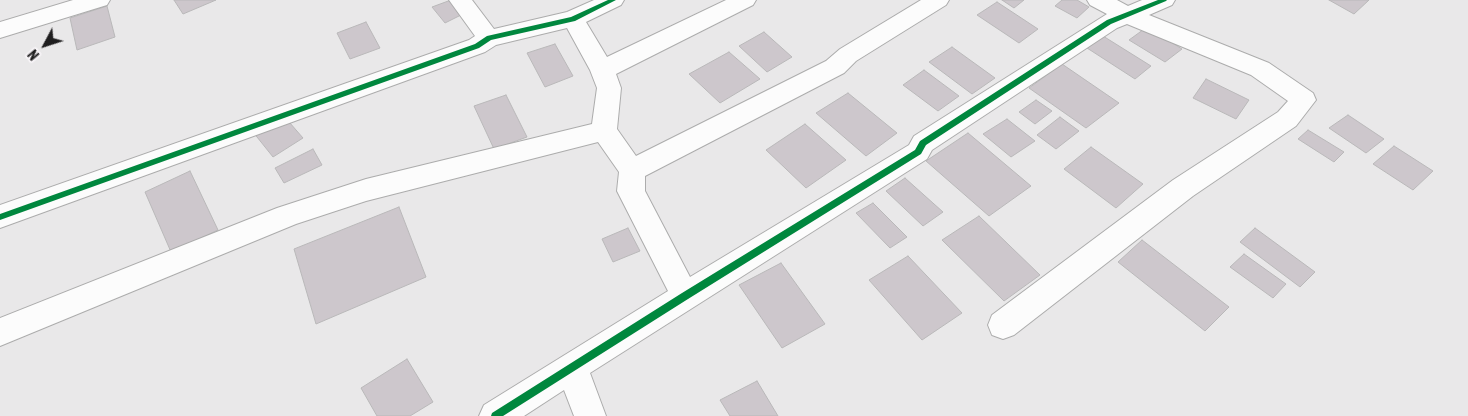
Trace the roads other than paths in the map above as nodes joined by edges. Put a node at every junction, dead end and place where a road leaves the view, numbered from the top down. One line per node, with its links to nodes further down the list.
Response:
1 (99, 0): 10 (street)
2 (460, 0): 11 (street)
3 (613, 0): 9 (street)
4 (745, 0): 12 (street)
5 (938, 0): 14 (street)
6 (1098, 0): 8 (street)
7 (1164, 0): 8 (street)
8 (1127, 15): 16 (street); 17 (street)
9 (573, 19): 11 (street); 12 (street)
10 (0, 30)
11 (489, 38): 15 (street)
12 (602, 70): 13 (street)
13 (604, 131): 14 (street); 18 (street)
14 (632, 170): 16 (street)
15 (0, 217)
16 (685, 296): 19 (street)
17 (1003, 325)
18 (0, 332)
19 (572, 368): 20 (street); 21 (street)
20 (495, 416)
21 (590, 416)

